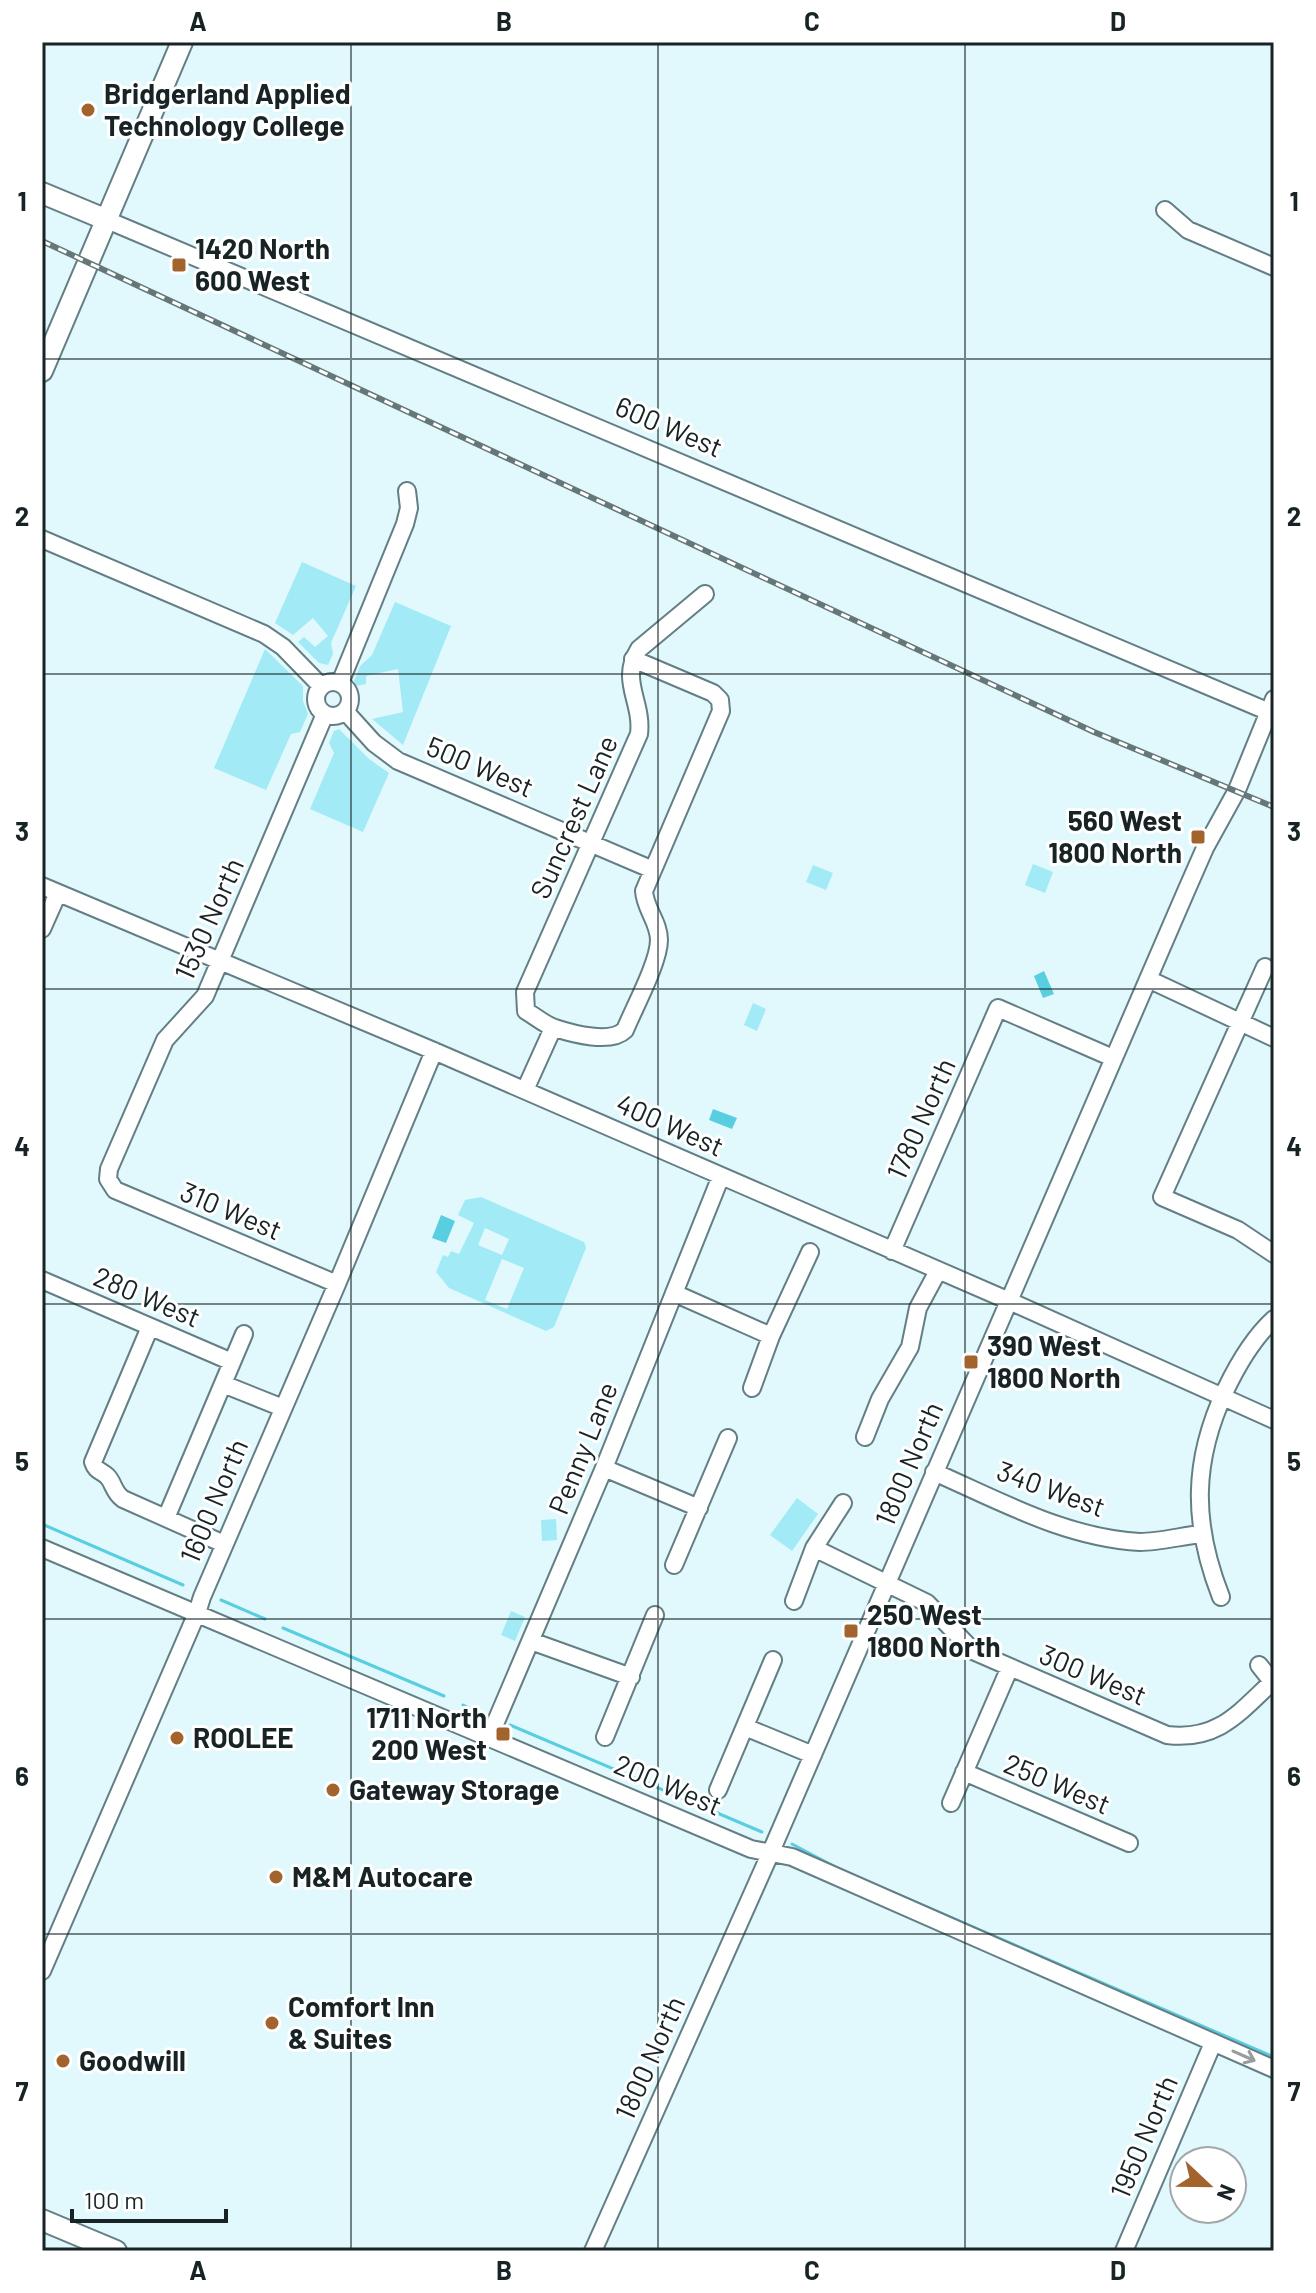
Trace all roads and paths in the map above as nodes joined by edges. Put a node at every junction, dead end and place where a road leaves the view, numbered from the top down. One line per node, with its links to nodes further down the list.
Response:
1 (182, 42): 4 (main road)
2 (42, 193): 4 (main road, 600 West)
3 (1165, 210): 5 (street)
4 (107, 220): 6 (main road); 13 (street, 600 West)
5 (1274, 267)
6 (42, 371)
7 (407, 491): 11 (street)
8 (42, 539): 12 (street)
9 (705, 594): 10 (street)
10 (633, 659): 16 (street, Suncrest Lane); 17 (street)
11 (340, 683): 12 (street); 14 (street)
12 (321, 686): 15 (street)
13 (1272, 708): 22 (street, 1800 North)
14 (345, 711): 15 (street); 16 (street, 500 West)
15 (325, 714): 20 (street, 1530 North)
16 (590, 842): 17 (street, 500 West); 24 (street, Suncrest Lane)
17 (653, 870): 24 (street)
18 (50, 889): 19 (street); 20 (street, 400 West)
19 (42, 929)
20 (220, 960): 26 (street, 400 West); 30 (street, 1530 North)
21 (1265, 967): 23 (street)
22 (1148, 979): 23 (street); 27 (street, 1800 North)
23 (1241, 1021): 25 (street); 33 (street)
24 (553, 1028): 28 (street)
25 (1274, 1038)
26 (434, 1051): 28 (street, 400 West); 36 (street, 1600 North)
27 (1113, 1058): 31 (street, 1780 North); 38 (street, 1800 North)
28 (525, 1090): 29 (street, 400 West)
29 (721, 1176): 31 (street, 400 West); 37 (street, Penny Lane)
30 (108, 1179): 36 (street, 310 West)
31 (892, 1251): 34 (street, 400 West)
32 (810, 1252): 42 (street)
33 (1274, 1254)
34 (938, 1271): 38 (street, 400 West); 49 (street)
35 (42, 1280): 40 (street, 280 West)
36 (337, 1284): 47 (street, 1600 North)
37 (674, 1293): 42 (street); 51 (street, Penny Lane)
38 (1007, 1300): 46 (street, 400 West); 52 (street, 1800 North)
39 (1274, 1319): 46 (street)
40 (150, 1327): 43 (street, 280 West); 55 (street)
41 (244, 1334): 43 (street)
42 (771, 1336): 45 (street)
43 (232, 1362): 44 (street)
44 (223, 1384): 47 (street); 55 (street)
45 (752, 1388)
46 (1222, 1397): 48 (street, 400 West); 56 (street)
47 (283, 1408): 57 (street, 1600 North)
48 (1274, 1420)
49 (865, 1437)
50 (728, 1438): 54 (street)
51 (604, 1468): 54 (street); 66 (street, Penny Lane)
52 (934, 1472): 56 (street, 340 West); 61 (street, 1800 North)
53 (843, 1503): 59 (street)
54 (699, 1508): 60 (street)
55 (166, 1518): 57 (street)
56 (1201, 1534): 62 (street)
57 (224, 1544): 64 (street, 1600 North)
58 (42, 1548): 64 (street, 200 West)
59 (814, 1548): 61 (street, 300 West); 63 (street)
60 (674, 1565)
61 (887, 1583): 69 (street, 300 West); 75 (street, 1800 North)
62 (1221, 1597)
63 (794, 1601)
64 (197, 1613): 74 (street, 200 West); 81 (street, 1600 North)
65 (655, 1615): 70 (street)
66 (531, 1641): 70 (street); 74 (street, Penny Lane)
67 (773, 1660): 72 (street)
68 (1259, 1665): 71 (street)
69 (1010, 1667): 71 (street, 300 West); 76 (street)
70 (631, 1677): 73 (street)
71 (1273, 1683)
72 (745, 1727): 75 (street); 77 (street)
73 (605, 1737)
74 (489, 1738): 80 (street, 200 West)
75 (813, 1755): 80 (street, 1800 North)
76 (964, 1772): 78 (street); 79 (street, 250 West)
77 (718, 1790)
78 (951, 1803)
79 (1129, 1843)
80 (770, 1854): 82 (street, 200 West); 86 (street, 1800 North)
81 (42, 1971)
82 (1213, 2043): 83 (street, 200 West, one-way to 83); 87 (street, 1950 North)
83 (1274, 2069)
84 (42, 2220): 85 (main road)
85 (116, 2251)
86 (593, 2251)
87 (1124, 2251)

